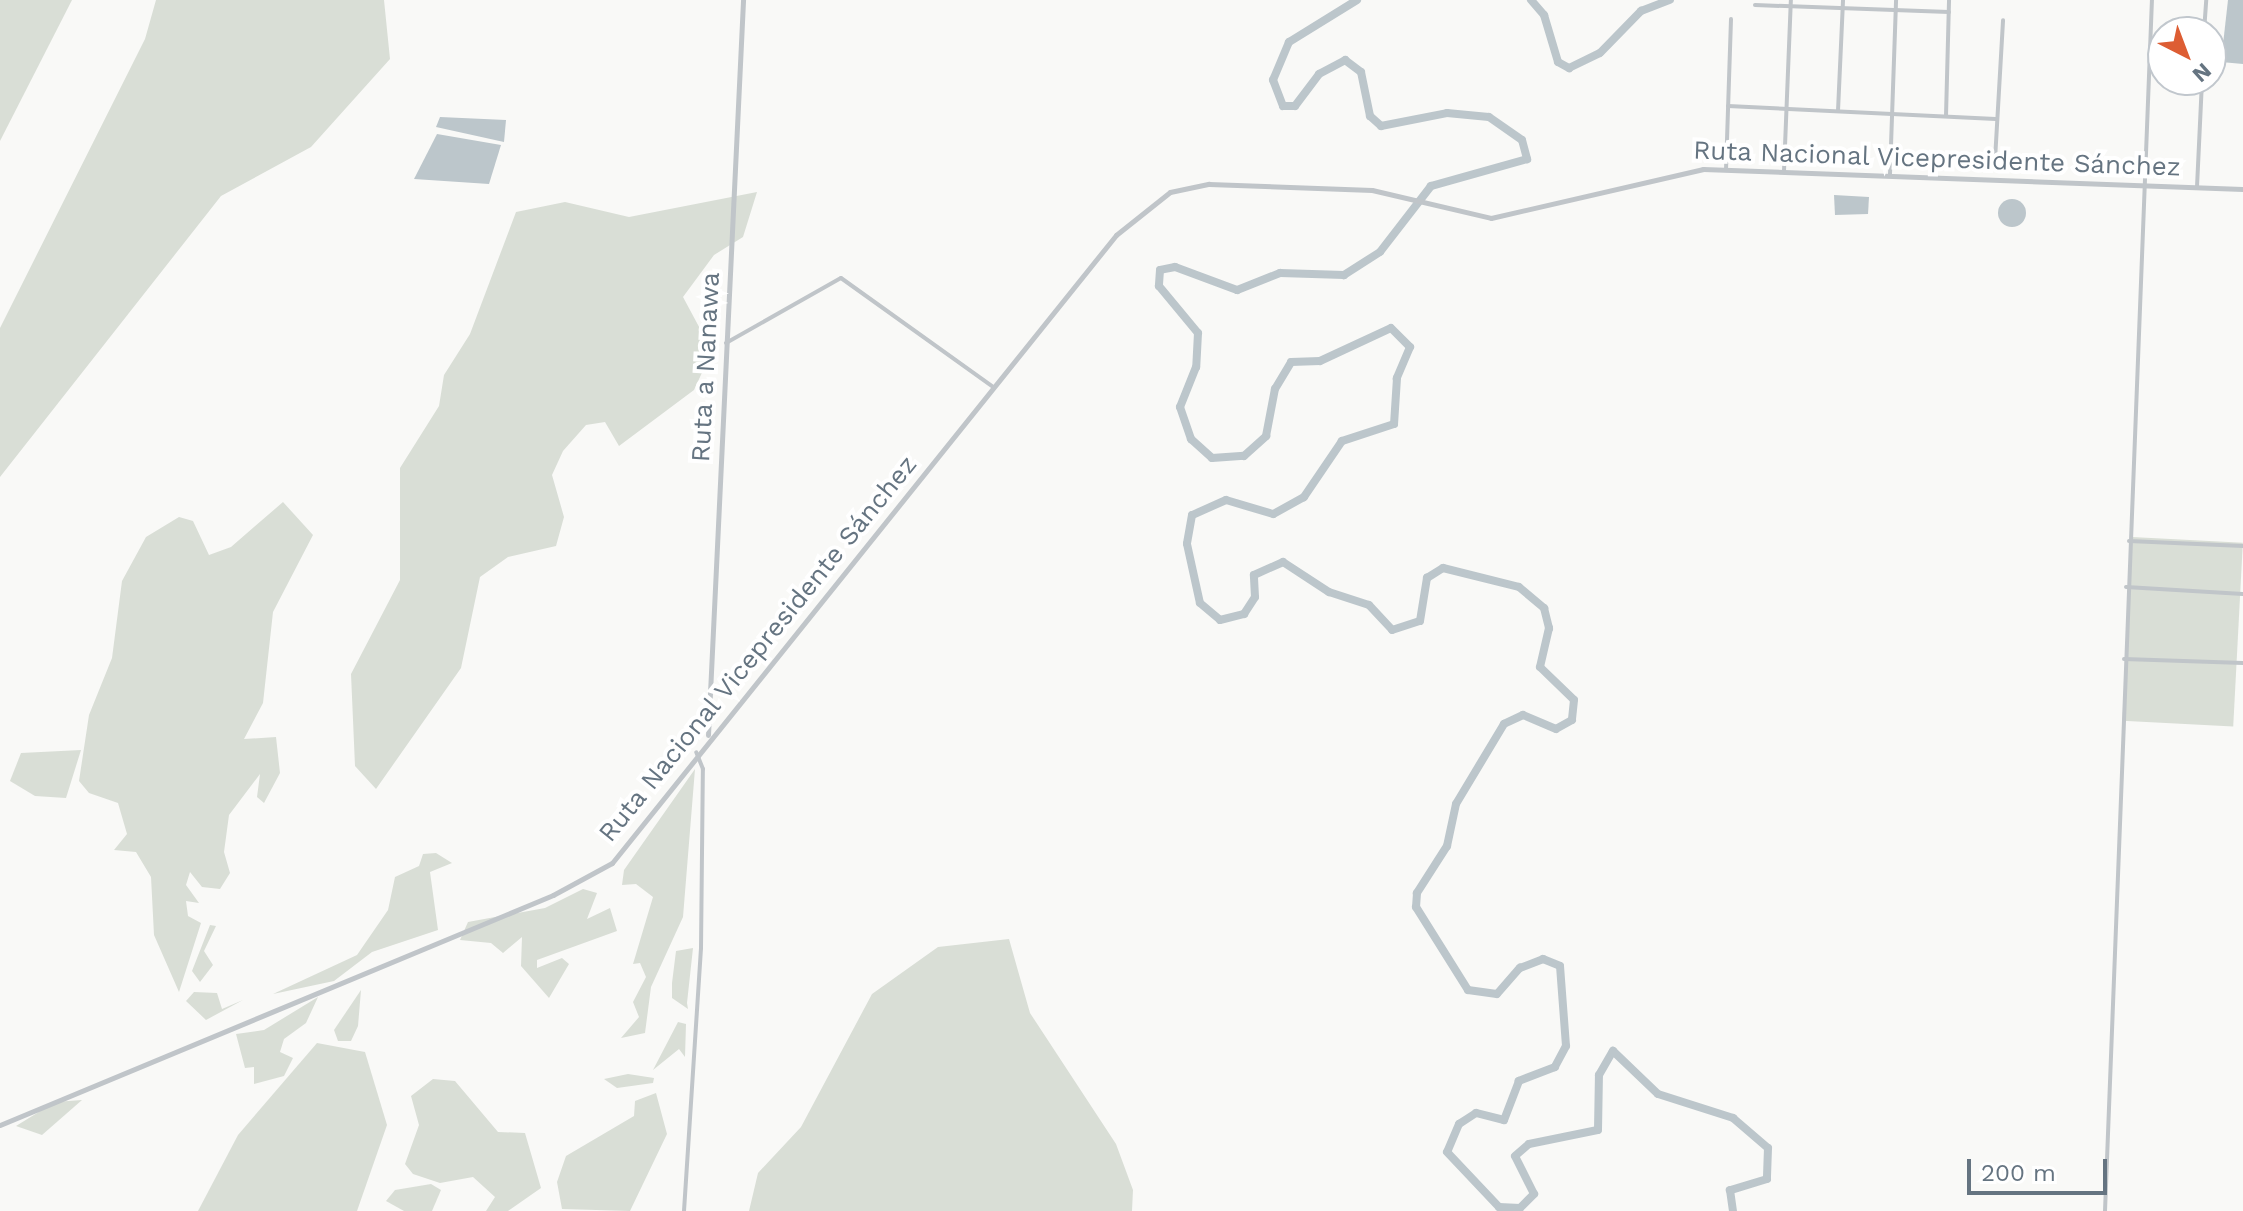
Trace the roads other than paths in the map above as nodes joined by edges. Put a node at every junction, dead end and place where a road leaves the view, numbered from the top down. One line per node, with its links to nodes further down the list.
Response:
1 (743, 0): 27 (street, Ruta a Nanawa)
2 (1843, 0): 8 (street)
3 (1896, 0): 9 (street)
4 (1949, 0): 10 (street)
5 (2152, 0): 24 (street)
6 (1791, 3): 7 (street); 8 (street); 15 (street)
7 (1755, 5)
8 (1842, 8): 9 (street); 16 (street)
9 (1895, 10): 10 (street); 17 (street)
10 (1949, 12): 18 (street)
11 (1731, 19): 14 (street)
12 (2003, 20): 19 (street)
13 (2201, 96): 25 (street)
14 (1728, 106): 15 (street); 21 (street)
15 (1786, 109): 16 (street); 22 (street)
16 (1838, 111): 17 (street)
17 (1892, 114): 18 (street); 23 (street)
18 (1946, 116): 19 (street)
19 (1996, 119): 20 (street)
20 (1995, 160)
21 (1726, 170): 22 (street, Ruta Nacional Vicepresidente Sánchez); 28 (street, Ruta Nacional Vicepresidente Sánchez)
22 (1784, 171): 23 (street, Ruta Nacional Vicepresidente Sánchez)
23 (1890, 174): 24 (street, Ruta Nacional Vicepresidente Sánchez)
24 (2145, 185): 25 (street, Ruta Nacional Vicepresidente Sánchez); 29 (street)
25 (2197, 187): 26 (street, Ruta Nacional Vicepresidente Sánchez)
26 (2243, 189)
27 (726, 343): 28 (street); 35 (street, Ruta a Nanawa)
28 (993, 387): 36 (street, Ruta Nacional Vicepresidente Sánchez)
29 (2129, 541): 30 (street); 31 (street)
30 (2243, 546)
31 (2126, 587): 32 (street); 33 (street)
32 (2243, 594)
33 (2124, 659): 34 (street); 41 (street)
34 (2243, 663)
35 (710, 710): 36 (street); 37 (street, Ruta a Nanawa)
36 (725, 715): 37 (street, Ruta Nacional Vicepresidente Sánchez)
37 (708, 736): 38 (street, Ruta Nacional Vicepresidente Sánchez)
38 (696, 752): 39 (street, Ruta Nacional Vicepresidente Sánchez); 40 (street)
39 (0, 1125)
40 (684, 1211)
41 (2105, 1211)

